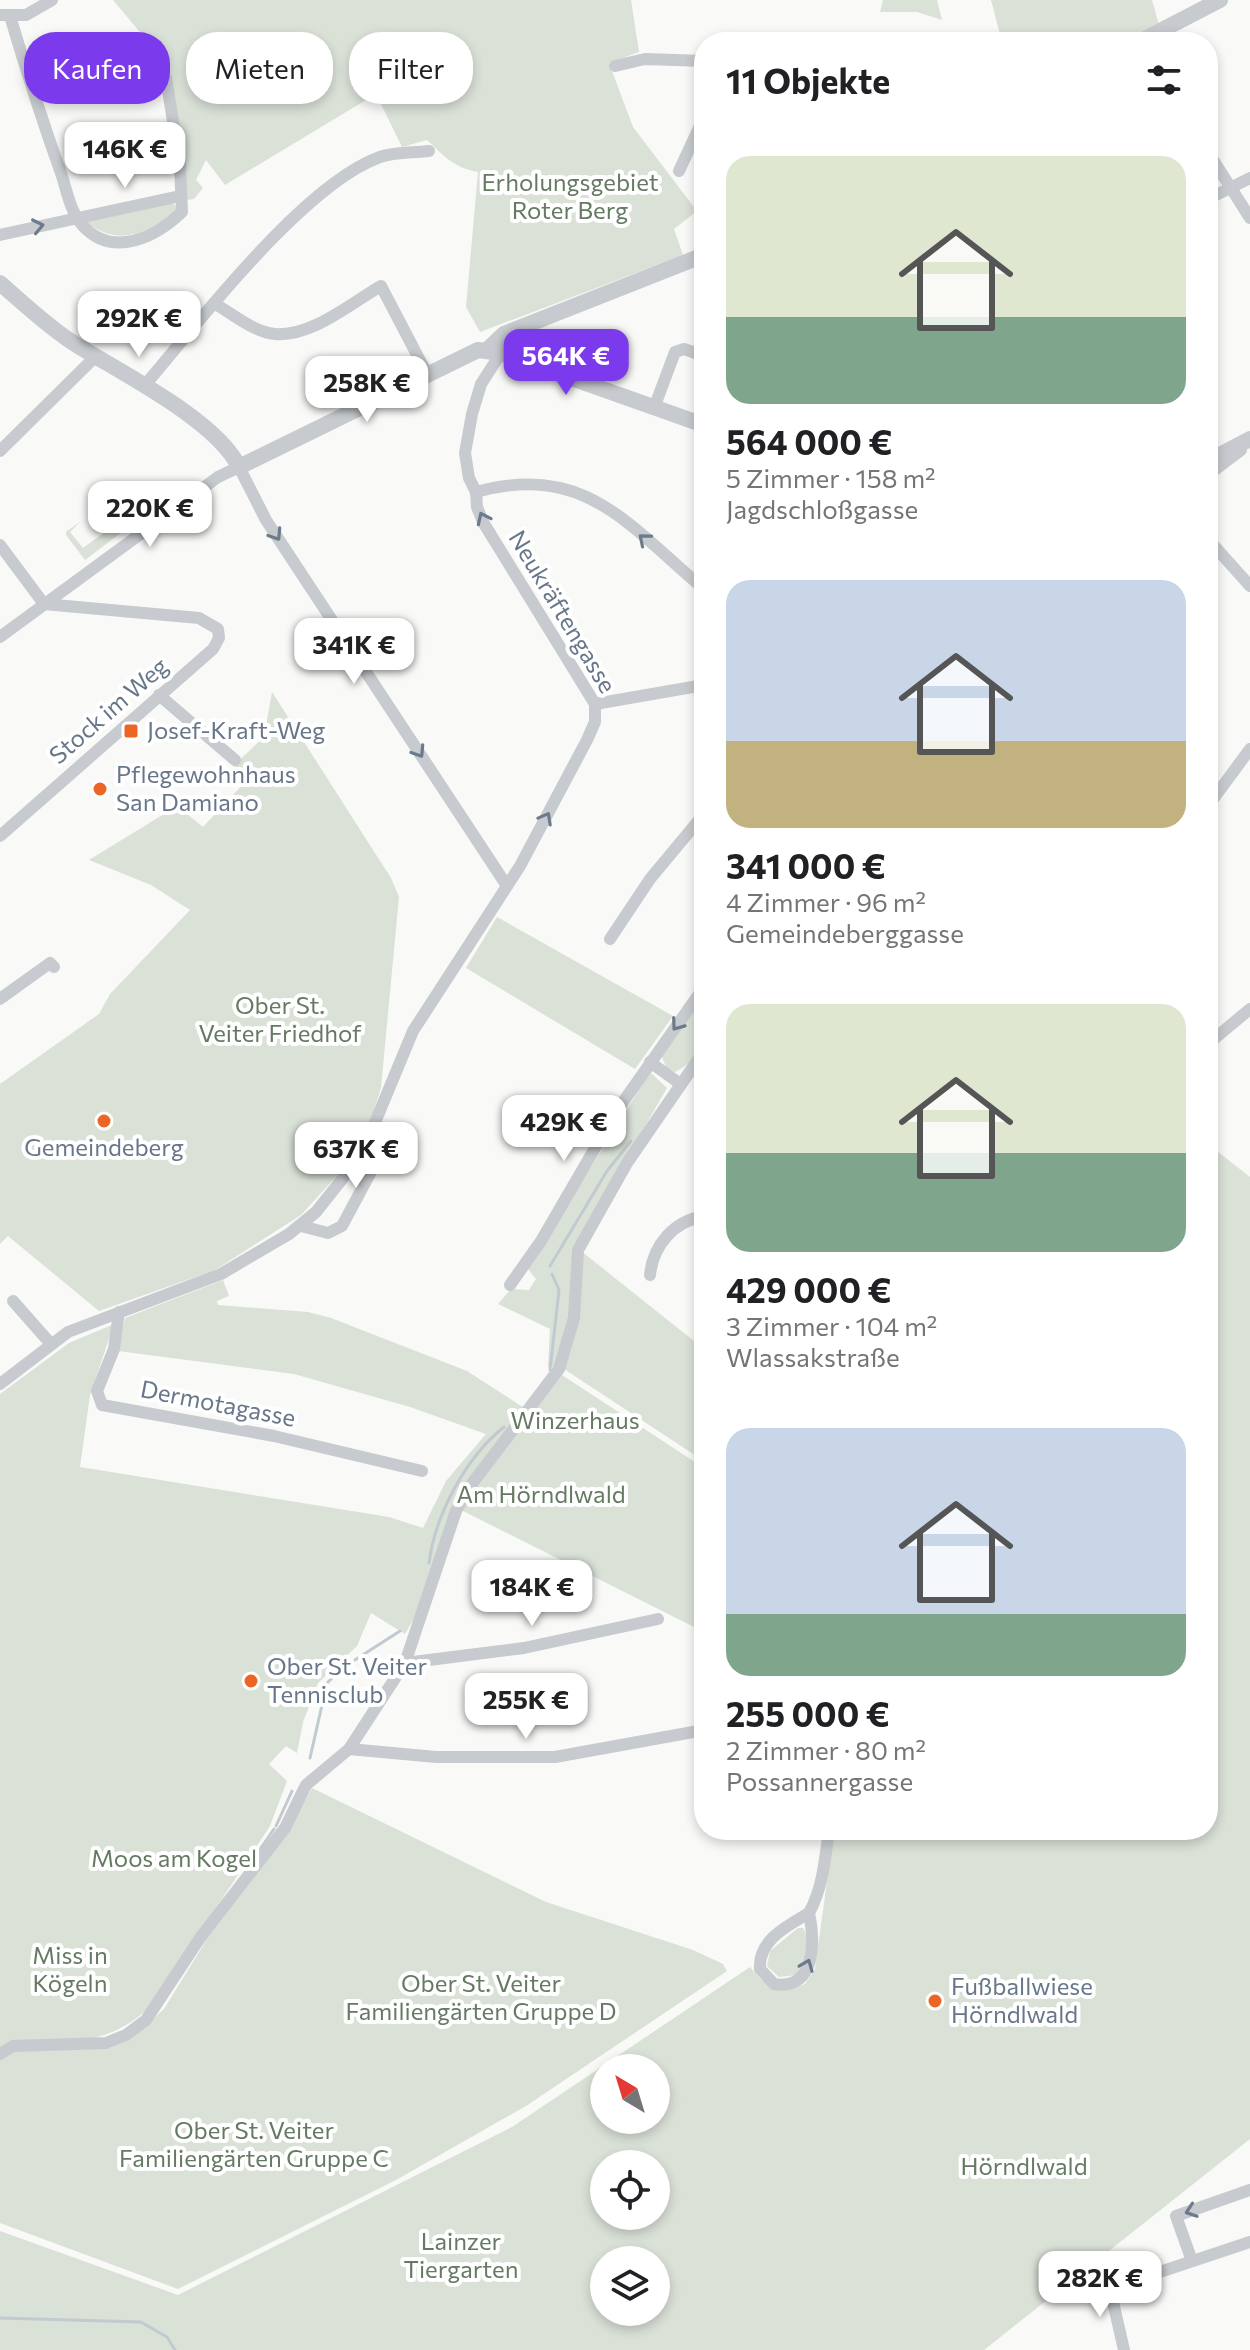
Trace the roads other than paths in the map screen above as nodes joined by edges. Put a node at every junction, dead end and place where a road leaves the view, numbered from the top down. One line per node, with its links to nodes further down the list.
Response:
1 (52, 0): 3 (street)
2 (1220, 0): 4 (street)
3 (5, 16): 6 (street)
4 (1158, 32)
5 (694, 61): 7 (street)
6 (24, 66)
7 (615, 66)
8 (170, 103): 17 (street)
9 (38, 104): 18 (street)
10 (694, 139): 13 (street)
11 (429, 151): 23 (street)
12 (1218, 168): 15 (street)
13 (679, 171)
14 (1250, 178): 15 (street)
15 (1231, 188): 16 (street); 19 (street)
16 (1218, 194)
17 (180, 196): 18 (street); 18 (street)
18 (77, 218): 20 (street, one-way to 18)
19 (1250, 218)
20 (0, 235)
21 (694, 259): 24 (street)
22 (0, 283): 26 (street)
23 (214, 303): 27 (street); 28 (street)
24 (494, 351): 27 (street); 29 (street); 36 (street, Neukräftengasse)
25 (694, 352): 29 (street)
26 (96, 356): 28 (street); 32 (street)
27 (426, 372): 34 (street)
28 (145, 385): 34 (street)
29 (654, 408): 30 (street)
30 (694, 422)
31 (1250, 442): 33 (street); 35 (street)
32 (0, 451)
33 (1218, 456)
34 (239, 467): 41 (street); 53 (street, one-way to 53)
35 (1218, 467)
36 (476, 492): 39 (street, one-way to 36); 45 (street, Neukräftengasse, one-way to 36)
37 (0, 545): 41 (street)
38 (1218, 550): 40 (street)
39 (694, 581)
40 (1250, 586)
41 (44, 604): 42 (street); 44 (street, Stock im Weg)
42 (0, 637)
43 (694, 687): 45 (street)
44 (159, 695): 47 (street); 52 (street, Stock im Weg)
45 (595, 704): 53 (street, Neukräftengasse, one-way to 45)
46 (1250, 749): 49 (street)
47 (235, 760)
48 (1218, 791): 49 (street)
49 (1221, 793): 50 (street)
50 (1218, 796)
51 (694, 826): 54 (street)
52 (0, 836)
53 (507, 886): 63 (street, Neukräftengasse)
54 (610, 939)
55 (54, 967): 56 (street)
56 (0, 999)
57 (694, 1001): 60 (street, one-way to 60)
58 (1250, 1009): 59 (street)
59 (1218, 1036)
60 (650, 1062): 62 (street); 67 (street)
61 (694, 1064): 62 (street)
62 (679, 1083): 74 (street)
63 (374, 1125): 65 (street, Neukräftengasse); 65 (street)
64 (694, 1219): 66 (street)
65 (301, 1226): 69 (street, Neukräftengasse)
66 (650, 1275)
67 (510, 1285)
68 (13, 1301): 70 (street)
69 (119, 1312): 70 (street, Neukräftengasse); 72 (street, Dermotagasse)
70 (50, 1343): 71 (street, Neukräftengasse)
71 (0, 1384)
72 (422, 1471)
73 (658, 1619): 74 (street)
74 (405, 1663): 76 (street)
75 (694, 1732): 76 (street)
76 (349, 1749): 79 (street)
77 (828, 1840): 78 (street)
78 (809, 1913): 78 (street, one-way to 78)
79 (0, 2054)
80 (1250, 2190): 83 (street, one-way to 83)
81 (1250, 2242): 83 (street)
82 (1103, 2258): 84 (street)
83 (1192, 2261): 84 (street)
84 (1112, 2288): 85 (street)
85 (1124, 2350)

